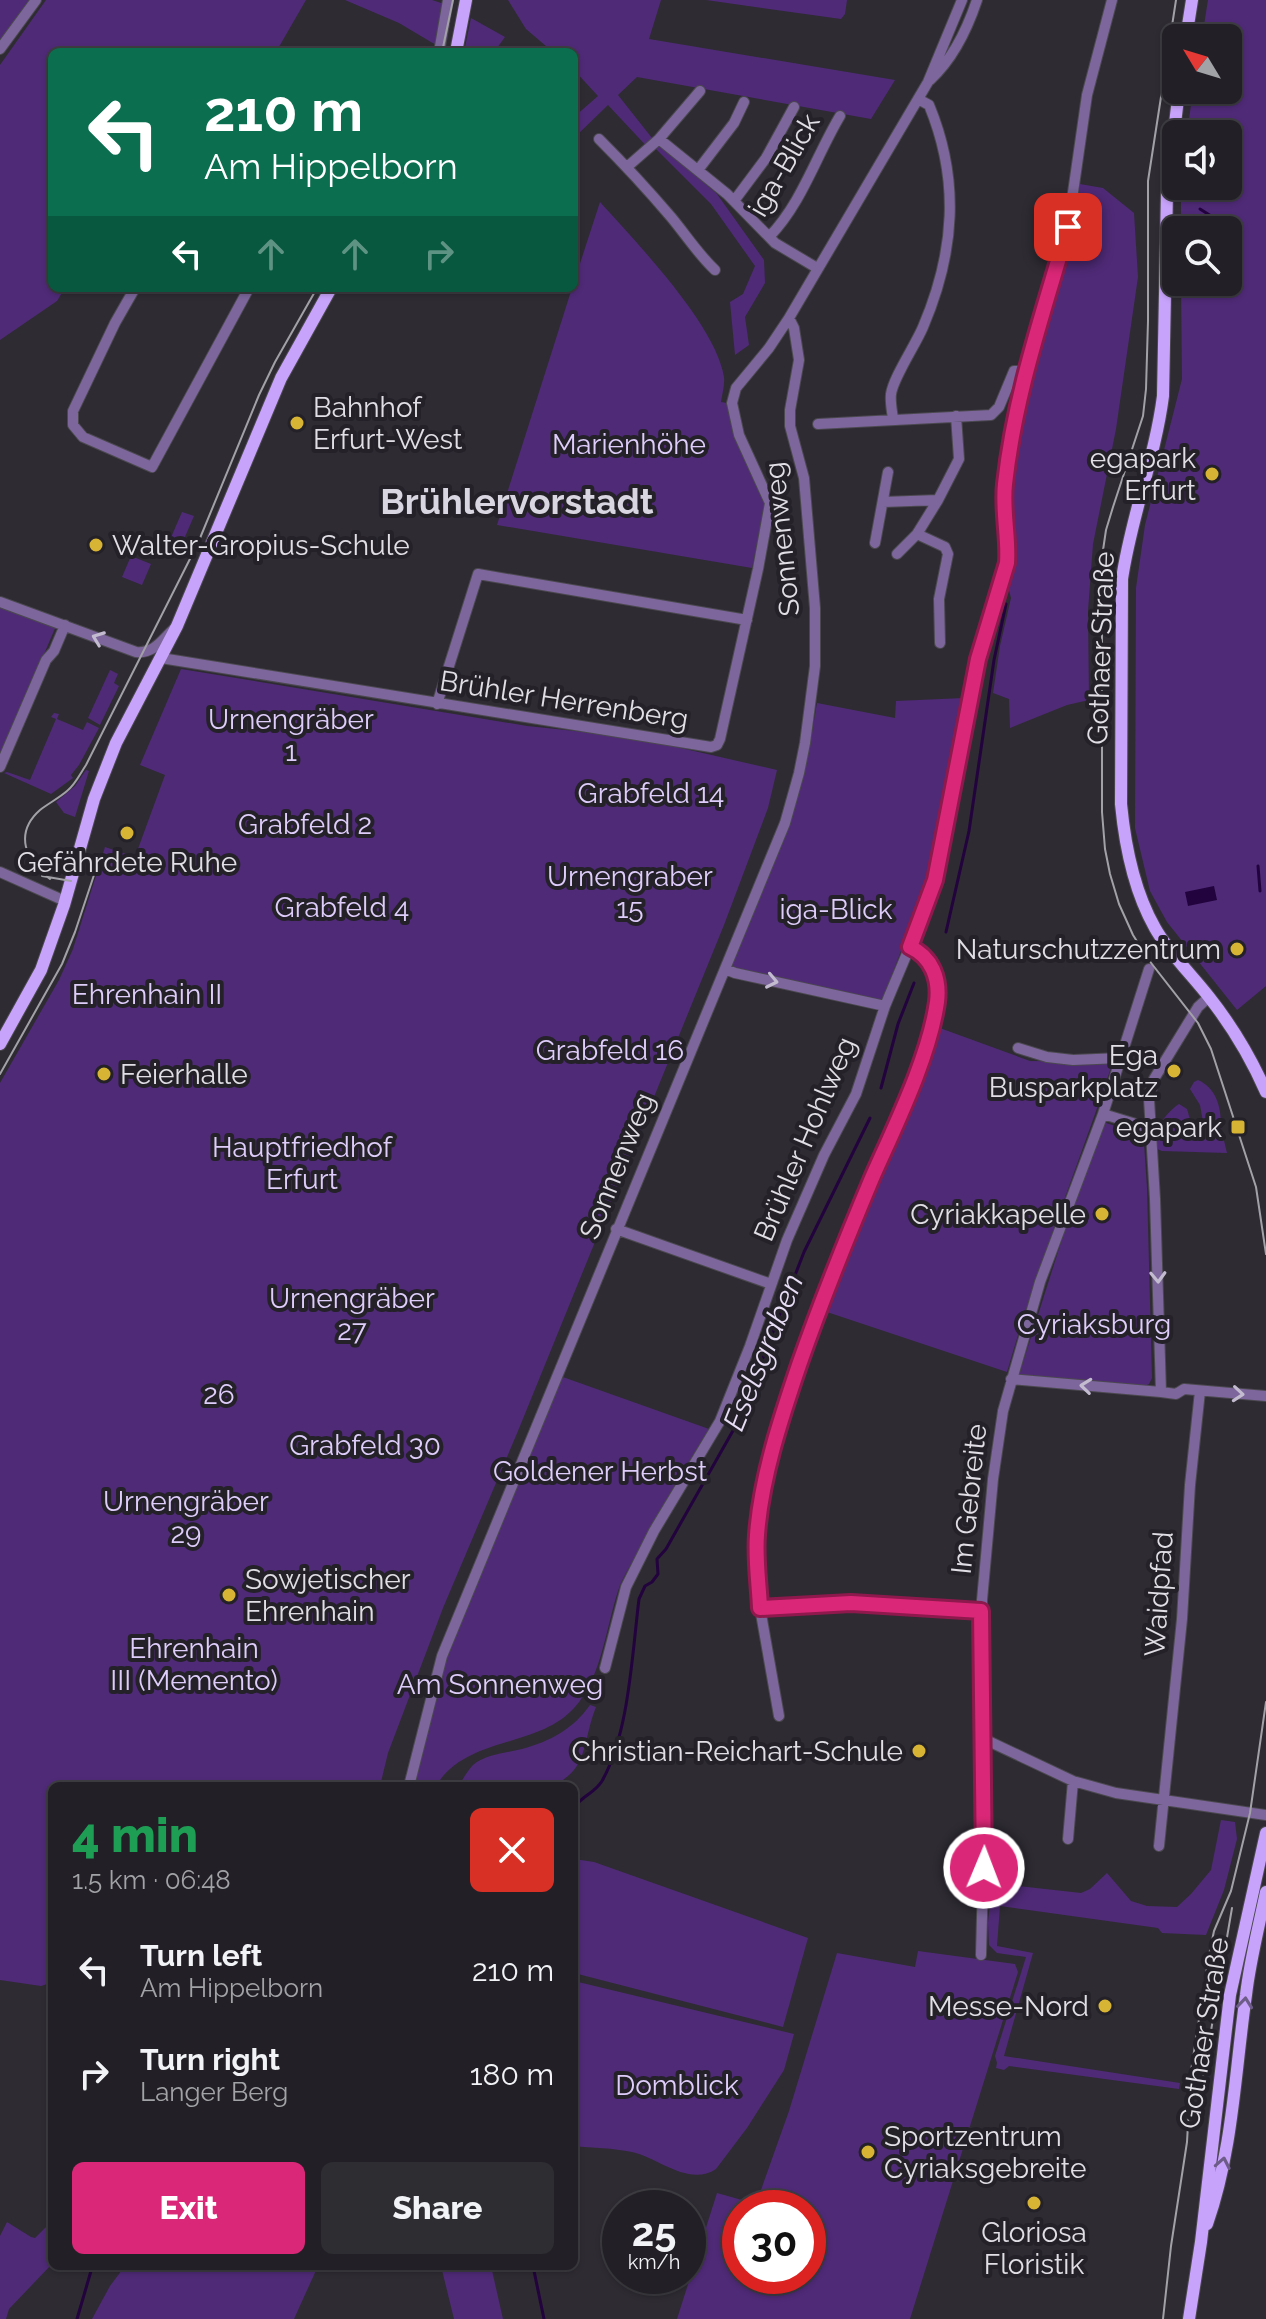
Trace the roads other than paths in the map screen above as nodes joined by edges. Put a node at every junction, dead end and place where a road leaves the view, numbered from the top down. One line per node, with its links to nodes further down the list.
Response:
1 (36, 0): 11 (street)
2 (962, 0): 12 (street, Brühler Herrenberg)
3 (977, 0): 12 (street)
4 (1112, 0): 31 (street, Brühler Hohlweg)
5 (1192, 0): 8 (main road)
6 (448, 1): 9 (street)
7 (465, 3): 10 (main road)
8 (1188, 24)
9 (439, 48)
10 (457, 48)
11 (0, 49)
12 (928, 82): 14 (street, Brühler Herrenberg)
13 (700, 91): 20 (street)
14 (918, 99): 25 (street, Brühler Herrenberg); 33 (street)
15 (744, 102): 22 (street)
16 (1177, 104): 54 (main road, Gothaer Straße)
17 (794, 107): 23 (street, iga-Blick)
18 (840, 116): 24 (street, iga-Blick)
19 (599, 139): 21 (street)
20 (659, 139): 21 (street); 22 (street, iga-Blick)
21 (627, 167): 26 (street)
22 (698, 170): 23 (street, iga-Blick)
23 (734, 201): 24 (street, iga-Blick)
24 (769, 237): 25 (street, iga-Blick)
25 (817, 268): 30 (street, Brühler Herrenberg)
26 (715, 270)
27 (133, 292): 28 (street)
28 (247, 292)
29 (329, 292): 44 (main road)
30 (789, 318): 42 (street, Brühler Herrenberg); 52 (street, Sonnenweg)
31 (1025, 371): 32 (street); 51 (street, Brühler Hohlweg)
32 (956, 416): 33 (street); 36 (street)
33 (893, 419): 34 (street)
34 (818, 424)
35 (888, 472): 37 (street)
36 (938, 500): 37 (street); 38 (street)
37 (883, 502): 39 (street)
38 (917, 534): 40 (street); 45 (street)
39 (875, 543)
40 (897, 554)
41 (0, 602): 43 (street)
42 (747, 620): 47 (street); 47 (street, Brühler Herrenberg)
43 (65, 625): 44 (street, one-way to 43); 48 (street)
44 (177, 626): 46 (main road)
45 (940, 643)
46 (161, 658): 47 (street, Brühler Herrenberg); 50 (main road)
47 (437, 704)
48 (0, 767)
49 (0, 872): 50 (street)
50 (65, 901): 56 (main road)
51 (910, 947): 55 (street, Brühler Hohlweg); 68 (street)
52 (725, 969): 55 (street, one-way to 55); 62 (street, Sonnenweg)
53 (1149, 969): 58 (street, Im Gebreite)
54 (1209, 997): 59 (main road, Gothaer Straße); 61 (street)
55 (885, 1006): 63 (street, Brühler Hohlweg)
56 (0, 1044)
57 (1018, 1048): 58 (street)
58 (1120, 1058): 60 (street, Im Gebreite)
59 (1266, 1092)
60 (1103, 1114): 61 (street); 64 (street, Im Gebreite)
61 (1149, 1128): 66 (street, one-way to 66)
62 (616, 1229): 63 (street); 74 (street, Sonnenweg)
63 (771, 1284): 70 (street, Brühler Hohlweg)
64 (1011, 1379): 66 (street, one-way to 64); 69 (street, Im Gebreite)
65 (1200, 1391): 66 (street); 67 (street, one-way to 67); 75 (street, Waidpfad)
66 (1161, 1392)
67 (1266, 1396)
68 (760, 1608): 69 (street); 71 (street)
69 (981, 1611): 72 (street, Im Gebreite)
70 (605, 1668)
71 (779, 1716)
72 (984, 1739): 73 (street); 81 (street, Im Gebreite)
73 (1073, 1781): 75 (street); 78 (street)
74 (410, 1782)
75 (1164, 1800): 76 (street); 79 (street, Waidpfad)
76 (1266, 1815)
77 (1266, 1833): 82 (main road, Gothaer Straße)
78 (1068, 1839)
79 (1159, 1846)
80 (1266, 1892): 82 (main road, Gothaer Straße, one-way to 80)
81 (981, 1955)
82 (1201, 2242): 83 (main road, Gothaer Straße)
83 (1189, 2319)

